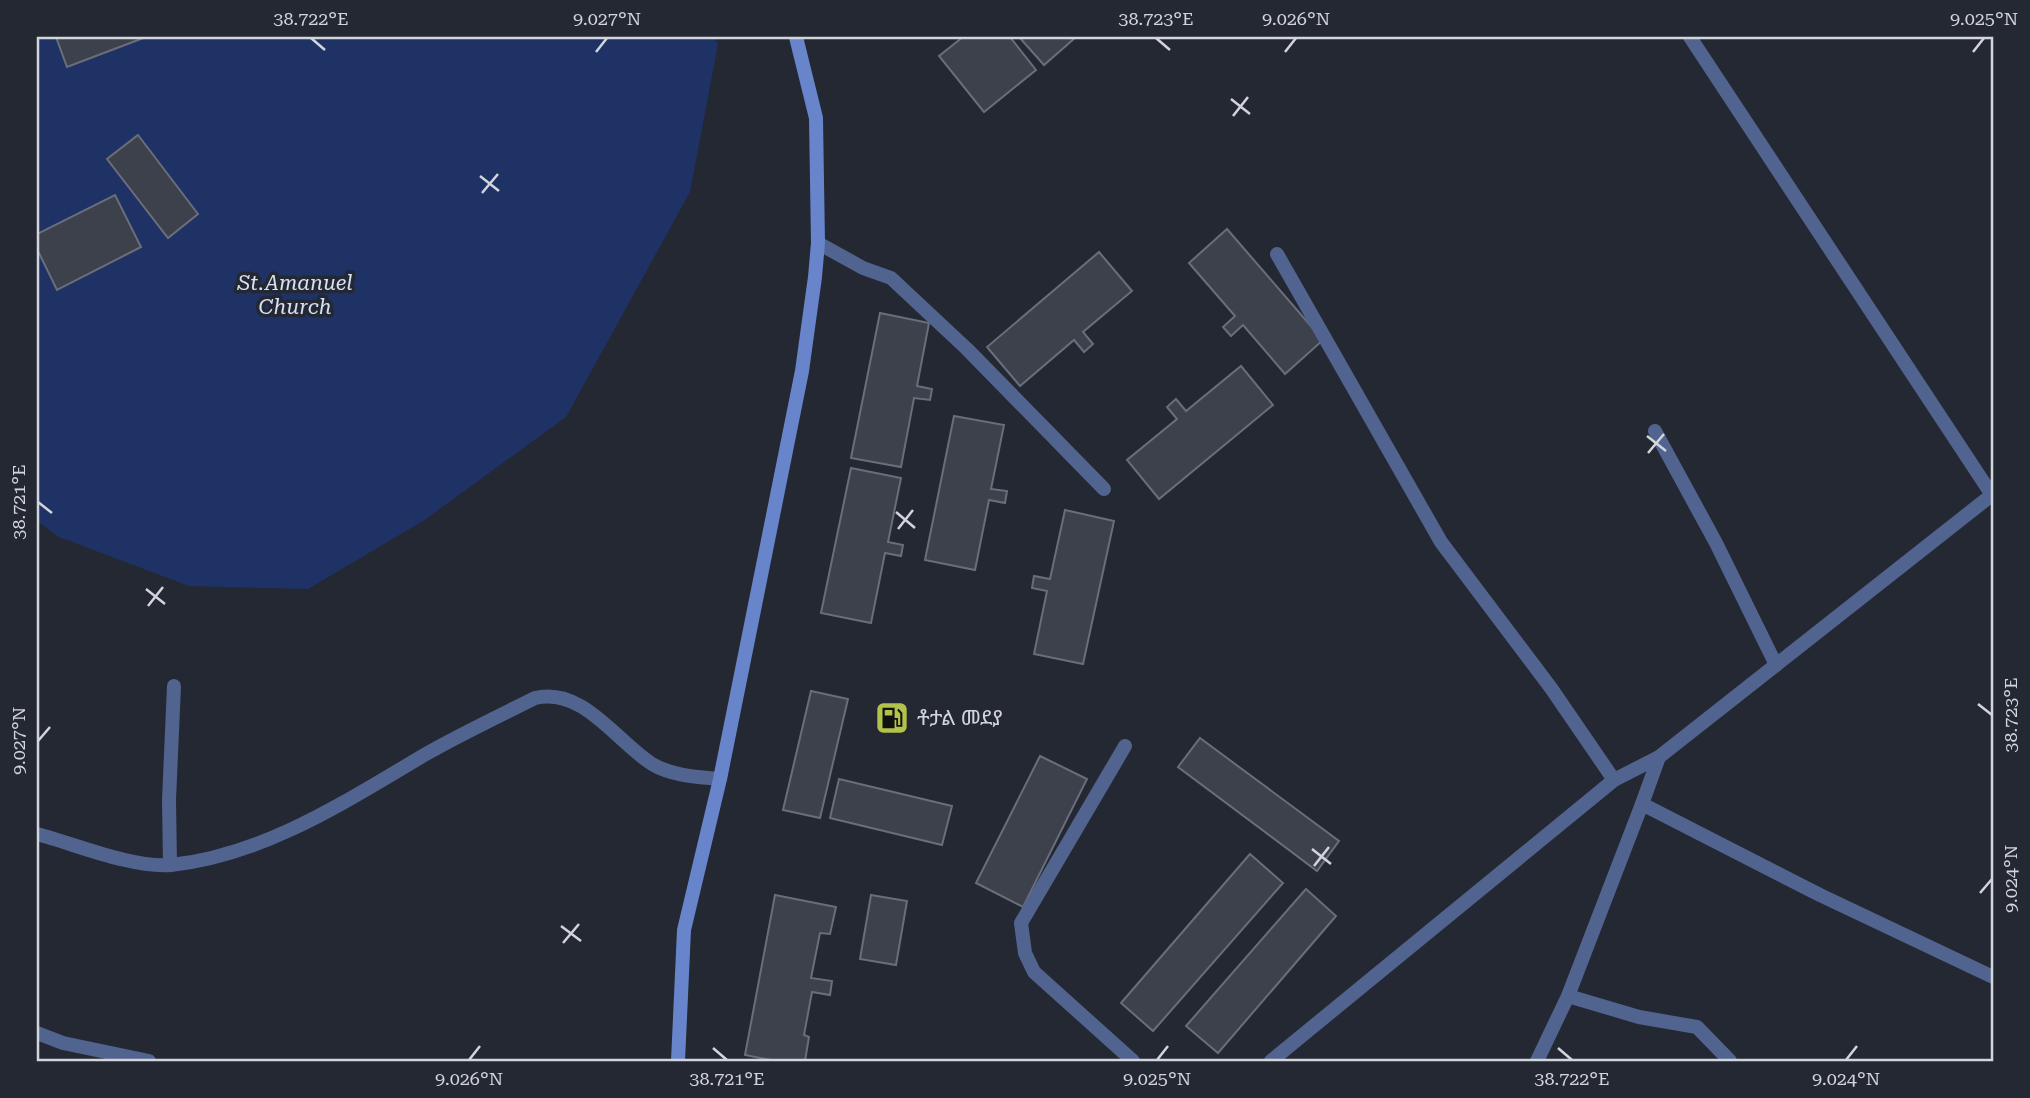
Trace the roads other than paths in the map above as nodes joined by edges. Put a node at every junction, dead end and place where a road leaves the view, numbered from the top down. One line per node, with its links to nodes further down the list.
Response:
1 (796, 37): 3 (main road)
2 (1690, 37): 7 (street)
3 (818, 243): 6 (street); 12 (main road)
4 (1277, 254): 13 (street)
5 (1655, 431): 8 (street)
6 (1104, 489)
7 (1993, 494): 8 (street)
8 (1776, 665): 11 (street)
9 (174, 686): 16 (street)
10 (1125, 746): 22 (street)
11 (1658, 757): 13 (street); 14 (street)
12 (720, 779): 16 (street); 21 (main road)
13 (1614, 780): 23 (street)
14 (1642, 804): 17 (street); 18 (street)
15 (37, 834): 16 (street)
16 (170, 865)
17 (1993, 977)
18 (1568, 996): 24 (street); 25 (street)
19 (37, 1033): 20 (street)
20 (149, 1061)
21 (678, 1061)
22 (1133, 1061)
23 (1271, 1061)
24 (1537, 1061)
25 (1731, 1061)

